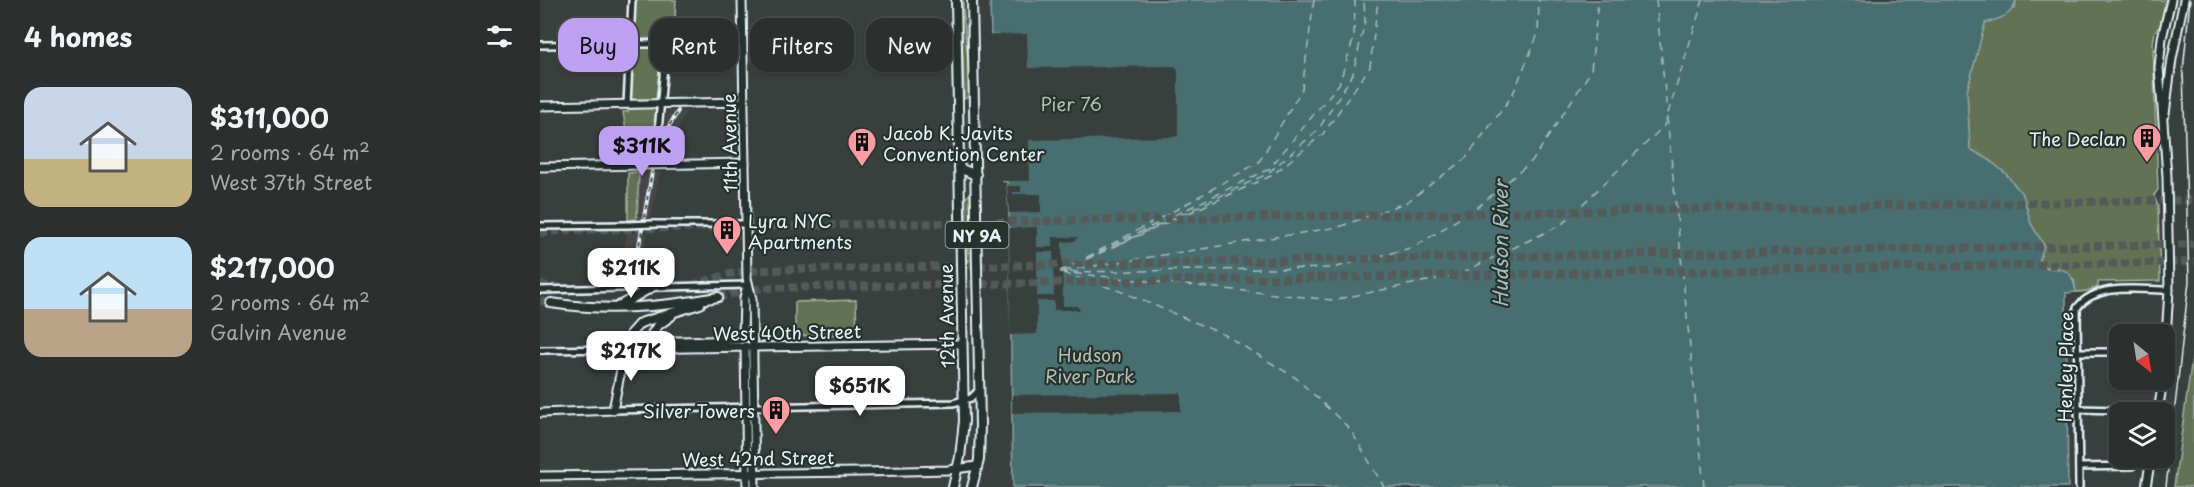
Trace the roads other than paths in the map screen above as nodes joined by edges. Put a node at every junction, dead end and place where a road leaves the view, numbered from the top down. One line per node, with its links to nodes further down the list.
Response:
1 (632, 0): 7 (street)
2 (742, 0): 9 (main road, 11th Avenue)
3 (956, 0): 21 (highway, 12th Avenue / NY 9A)
4 (972, 0): 16 (highway, 12th Avenue / NY 9A)
5 (2171, 0): 12 (main road)
6 (2184, 0): 13 (main road)
7 (631, 18)
8 (738, 43): 9 (street)
9 (743, 43): 17 (main road, 11th Avenue)
10 (540, 45): 11 (street)
11 (558, 45)
12 (2161, 46): 13 (main road); 22 (main road)
13 (2172, 59): 22 (main road)
14 (629, 72): 19 (street)
15 (664, 72): 18 (street)
16 (974, 101): 21 (highway); 27 (highway, 12th Avenue / NY 9A)
17 (744, 102): 18 (main road); 23 (main road, 11th Avenue)
18 (661, 104): 19 (main road); 24 (street)
19 (627, 105): 20 (main road)
20 (540, 106)
21 (958, 107): 26 (highway, 12th Avenue / NY 9A)
22 (2164, 122): 33 (main road)
23 (745, 163): 24 (main road); 28 (main road, 11th Avenue)
24 (655, 165): 25 (main road)
25 (540, 167)
26 (959, 168): 27 (highway); 40 (highway, 12th Avenue / NY 9A)
27 (976, 175): 47 (highway, 12th Avenue / NY 9A)
28 (746, 224): 29 (street, bridge); 30 (main road, 11th Avenue)
29 (540, 226)
30 (747, 285): 31 (street); 39 (main road, 11th Avenue); 42 (main road, 11th Avenue)
31 (652, 287): 32 (street); 35 (highway)
32 (540, 290)
33 (2169, 290): 37 (main road); 45 (street, Henley Place)
34 (551, 303): 35 (highway)
35 (615, 308): 36 (highway)
36 (675, 314): 38 (highway); 43 (highway)
37 (2167, 324)
38 (698, 341): 39 (main road, West 40th Street); 41 (highway)
39 (743, 342): 41 (main road, West 40th Street); 42 (main road, West 40th Street); 49 (main road, 11th Avenue)
40 (962, 344): 42 (main road, West 40th Street); 48 (highway, 12th Avenue / NY 9A)
41 (724, 347): 43 (main road, West 40th Street)
42 (753, 347): 50 (main road, 11th Avenue)
43 (625, 349): 44 (street, West 40th Street); 51 (main road)
44 (540, 350)
45 (2077, 352): 46 (street); 52 (street, Henley Place)
46 (2109, 352)
47 (980, 389): 48 (street); 55 (highway, 12th Avenue / NY 9A)
48 (963, 401): 50 (street); 59 (highway, 12th Avenue / NY 9A)
49 (745, 407): 50 (street); 51 (street); 60 (main road, 11th Avenue)
50 (754, 407): 60 (main road, 11th Avenue)
51 (613, 410): 54 (main road)
52 (2078, 410): 53 (street); 57 (street, Henley Place)
53 (2109, 410)
54 (540, 413)
55 (977, 466): 59 (main road, West 42nd Street); 65 (highway, 12th Avenue / NY 9A)
56 (2109, 466): 57 (street)
57 (2079, 467): 66 (street, Henley Place)
58 (2149, 468): 67 (main road)
59 (958, 469): 60 (main road, West 42nd Street); 64 (highway, 12th Avenue / NY 9A)
60 (751, 474): 61 (main road, West 42nd Street); 62 (main road, 11th Avenue); 63 (main road, 11th Avenue)
61 (540, 476)
62 (747, 487)
63 (755, 487)
64 (953, 487)
65 (972, 487)
66 (2079, 487)
67 (2146, 487)

